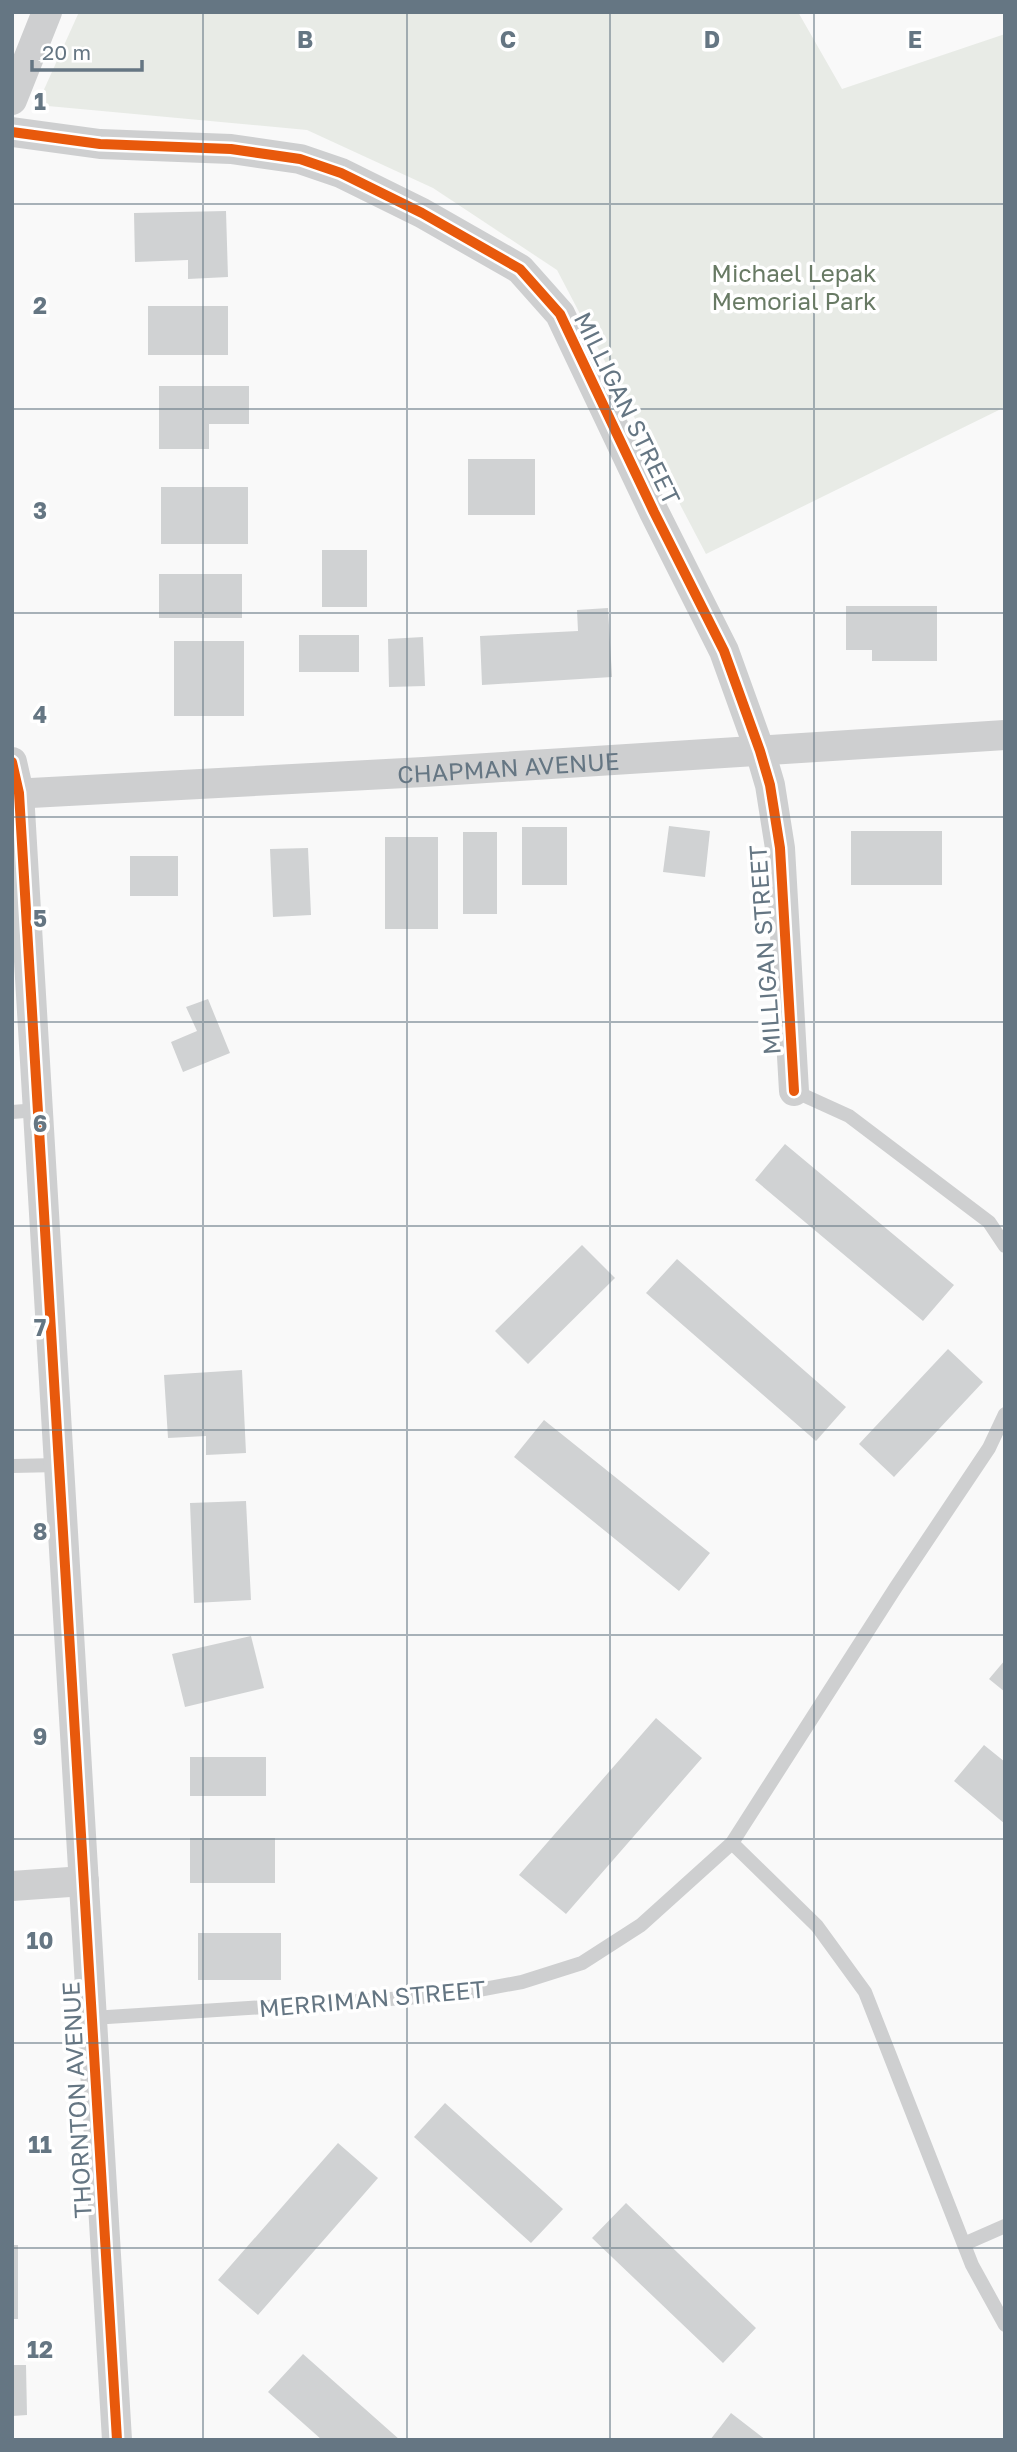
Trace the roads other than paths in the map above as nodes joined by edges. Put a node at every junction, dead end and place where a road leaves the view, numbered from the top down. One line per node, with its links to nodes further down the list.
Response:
1 (47, 12): 2 (street)
2 (12, 100)
3 (12, 132): 5 (street, MILLIGAN STREET)
4 (1005, 734): 5 (street, CHAPMAN AVENUE)
5 (760, 751): 7 (street, CHAPMAN AVENUE); 8 (street, MILLIGAN STREET)
6 (12, 762): 7 (street, THORNTON AVENUE)
7 (16, 794): 9 (street, THORNTON AVENUE)
8 (794, 1091): 10 (lane)
9 (25, 1111): 12 (street, THORNTON AVENUE)
10 (1005, 1246)
11 (1005, 1414): 14 (lane, MERRIMAN STREET)
12 (59, 1465): 13 (lane); 15 (street, THORNTON AVENUE)
13 (12, 1466)
14 (732, 1843): 17 (lane, MERRIMAN STREET); 19 (lane)
15 (84, 1881): 16 (street); 17 (street, THORNTON AVENUE)
16 (12, 1886)
17 (92, 2018): 21 (street, THORNTON AVENUE)
18 (1005, 2226): 19 (lane)
19 (964, 2244): 20 (lane)
20 (1005, 2325)
21 (117, 2440)

